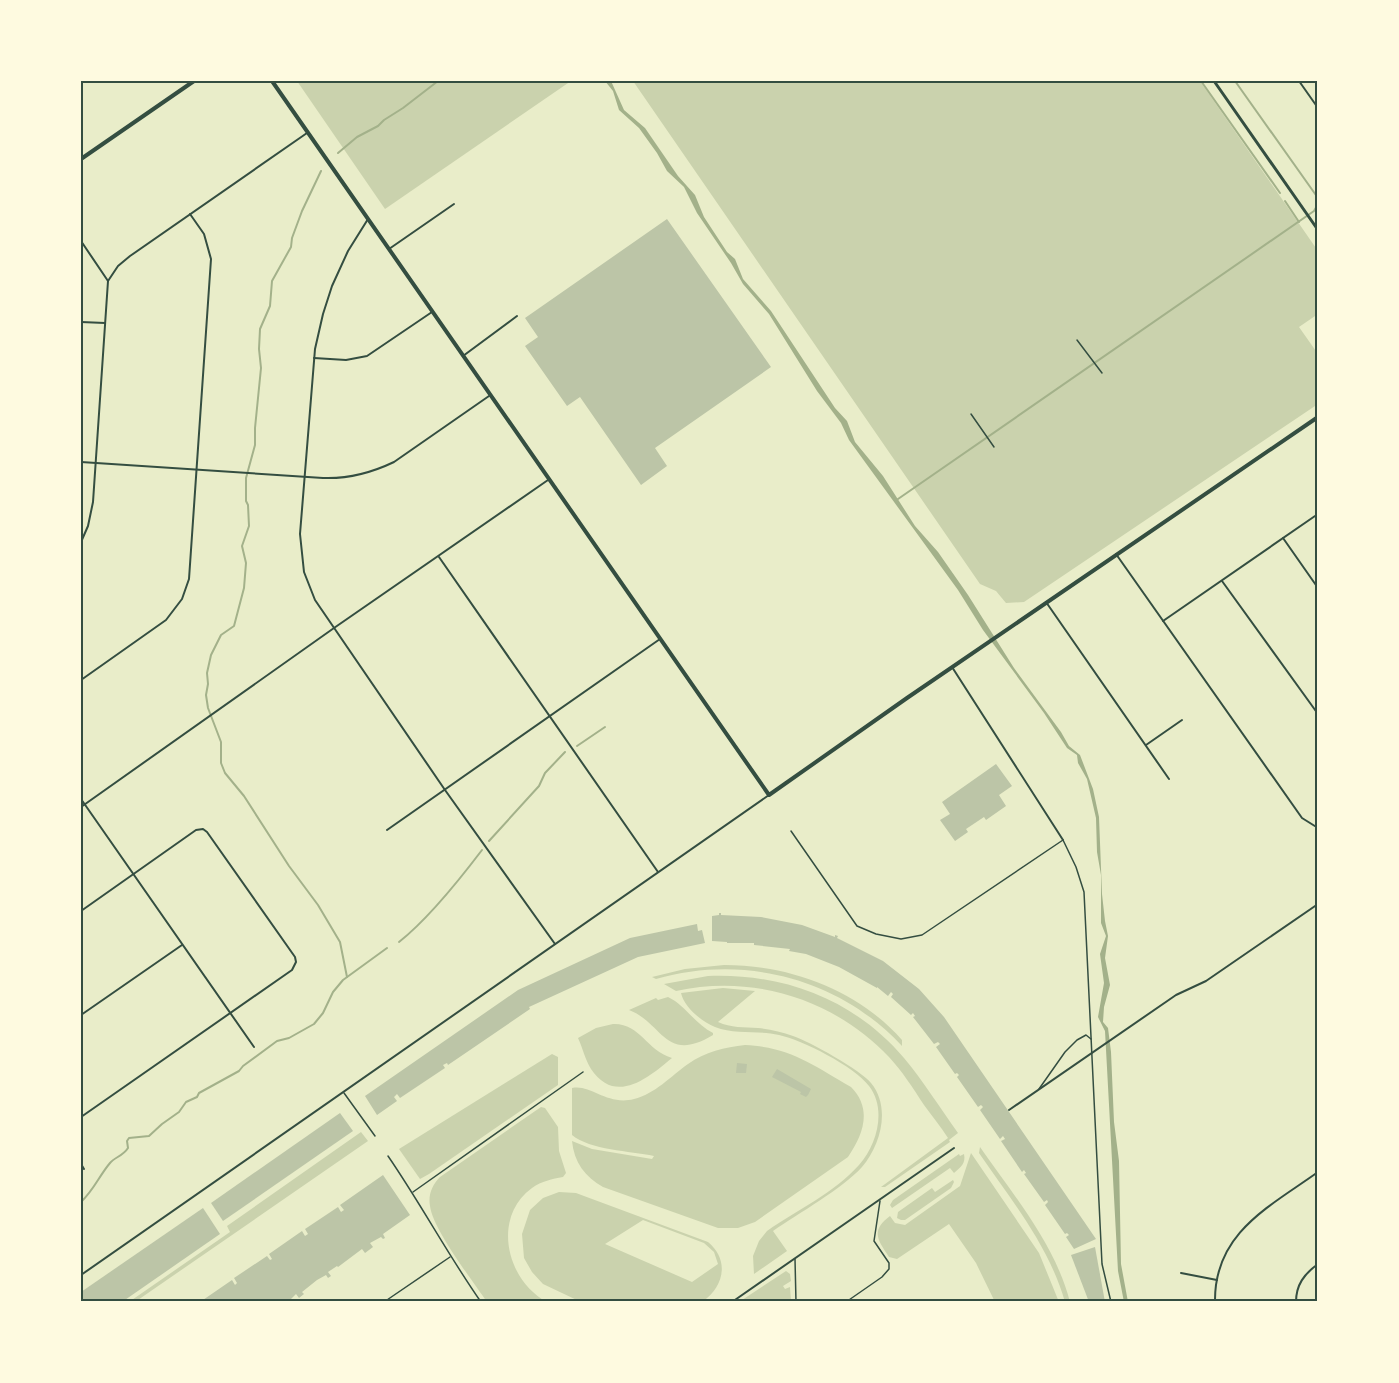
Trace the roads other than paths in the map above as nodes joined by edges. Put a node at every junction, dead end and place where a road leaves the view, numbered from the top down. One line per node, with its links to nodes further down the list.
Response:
1 (194, 81): 7 (main road)
2 (272, 81): 6 (main road)
3 (1299, 81): 5 (street)
4 (1216, 82): 11 (street)
5 (1318, 108)
6 (308, 132): 9 (street); 10 (main road)
7 (81, 159)
8 (454, 204): 13 (street)
9 (190, 214): 14 (street); 25 (street)
10 (369, 219): 13 (main road); 20 (street)
11 (1318, 230)
12 (81, 241): 14 (street)
13 (389, 249): 15 (main road)
14 (108, 281): 18 (street)
15 (433, 312): 19 (main road); 20 (street)
16 (517, 316): 19 (street)
17 (81, 322): 18 (street)
18 (105, 323): 24 (street)
19 (464, 356): 21 (main road)
20 (314, 358): 26 (street)
21 (490, 394): 26 (street); 27 (main road)
22 (1318, 417): 31 (main road)
23 (81, 462): 24 (street)
24 (96, 463): 25 (street); 30 (street)
25 (197, 470): 26 (street); 40 (street)
26 (304, 477): 37 (street)
27 (549, 479): 32 (street); 38 (main road)
28 (1315, 516): 29 (street)
29 (1283, 538): 33 (street); 34 (street)
30 (81, 542)
31 (1116, 554): 35 (main road); 36 (street)
32 (439, 556): 37 (street); 42 (street)
33 (1222, 581): 36 (street); 41 (street)
34 (1318, 588)
35 (1046, 602): 39 (main road); 44 (street)
36 (1163, 621): 51 (street)
37 (334, 628): 46 (street); 49 (street)
38 (660, 638): 42 (street); 47 (main road)
39 (952, 667): 47 (main road); 54 (street)
40 (81, 680)
41 (1318, 714)
42 (548, 716): 46 (street); 55 (street)
43 (1182, 720): 44 (street)
44 (1146, 745): 45 (street)
45 (1169, 779)
46 (445, 790): 52 (street); 60 (street)
47 (769, 795): 55 (street)
48 (81, 799): 49 (street)
49 (85, 805): 50 (street); 56 (street)
50 (81, 807)
51 (1318, 828)
52 (387, 830)
53 (791, 831): 54 (lane)
54 (1063, 840): 63 (lane)
55 (658, 872): 60 (street)
56 (134, 874): 58 (street); 59 (street); 61 (street)
57 (1318, 904): 65 (street)
58 (81, 911)
59 (183, 944): 61 (street); 62 (street)
60 (555, 944): 68 (street)
61 (231, 1013): 64 (street); 70 (street)
62 (81, 1015)
63 (1091, 1040): 65 (lane); 67 (lane)
64 (254, 1047)
65 (1092, 1053): 67 (street); 90 (lane)
66 (583, 1072): 77 (lane)
67 (1037, 1091): 69 (street)
68 (344, 1092): 71 (lane); 83 (street)
69 (1009, 1110)
70 (81, 1117)
71 (375, 1136)
72 (954, 1148): 78 (street)
73 (388, 1156): 77 (lane)
74 (81, 1164): 75 (street)
75 (84, 1169)
76 (1318, 1172): 84 (street)
77 (413, 1192): 79 (lane)
78 (880, 1199): 80 (street); 89 (lane)
79 (450, 1257): 85 (lane); 86 (lane)
80 (795, 1258): 87 (street); 88 (lane)
81 (1318, 1264): 92 (street)
82 (1181, 1273): 84 (street)
83 (81, 1275)
84 (1216, 1280): 91 (street)
85 (384, 1302)
86 (481, 1302)
87 (732, 1302)
88 (796, 1302)
89 (846, 1302)
90 (1111, 1302)
91 (1215, 1302)
92 (1296, 1302)

